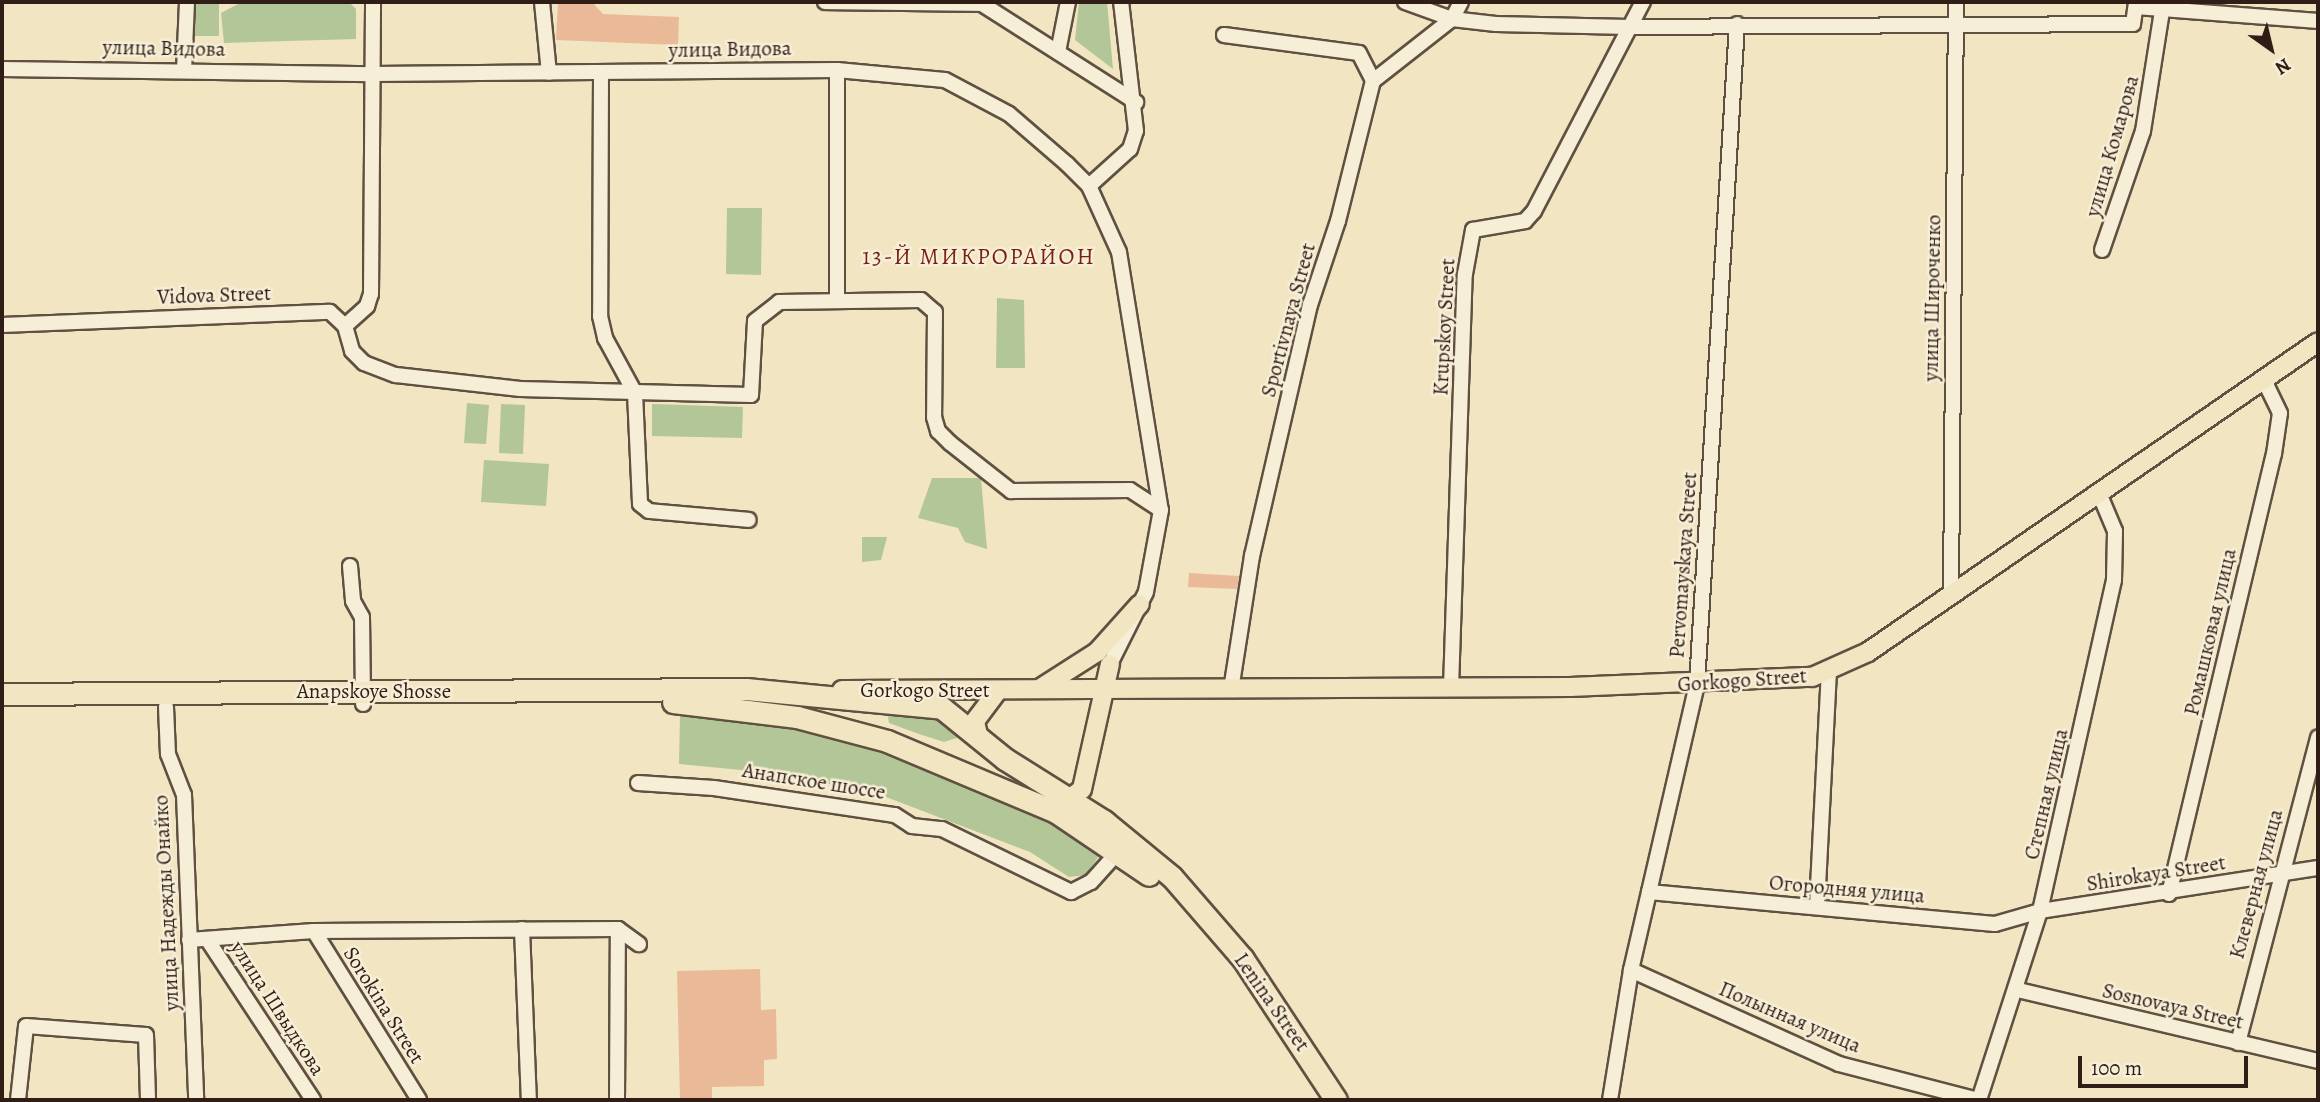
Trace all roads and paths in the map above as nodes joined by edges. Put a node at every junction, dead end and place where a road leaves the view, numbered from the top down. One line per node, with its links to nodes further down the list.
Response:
1 (187, 2): 22 (street)
2 (373, 2): 25 (street)
3 (542, 2): 23 (street)
4 (825, 2): 19 (street)
5 (1068, 2): 19 (street)
6 (1121, 2): 27 (street)
7 (1405, 2): 13 (street)
8 (1461, 2): 13 (street)
9 (1643, 2): 17 (street, Krupskoy Street)
10 (1956, 2): 16 (street, улица Широченко)
11 (2136, 5): 12 (street); 16 (street)
12 (2162, 11): 14 (street); 29 (street, улица Комарова)
13 (1452, 19): 17 (street); 26 (street)
14 (2318, 21)
15 (1737, 24): 16 (street); 17 (street); 44 (street, Pervomayskaya Street)
16 (1956, 26): 40 (street, улица Широченко)
17 (1629, 27): 45 (street, Krupskoy Street)
18 (1224, 35): 26 (street)
19 (1058, 52): 27 (street)
20 (2, 69): 22 (street, улица Видова)
21 (838, 70): 24 (street, улица Видова); 28 (street, улица Видова); 30 (street)
22 (184, 71): 25 (street, улица Видова)
23 (549, 73): 24 (street, улица Видова); 25 (street, улица Видова)
24 (601, 73): 35 (street)
25 (374, 74): 32 (street)
26 (1373, 81): 48 (street, Sportivnaya Street)
27 (1136, 102): 28 (street)
28 (1089, 186): 37 (street, улица Видова)
29 (2102, 250)
30 (837, 299): 35 (street); 37 (street)
31 (2, 325): 32 (street, Vidova Street)
32 (345, 326): 35 (street)
33 (2318, 342): 34 (main road, Gorkogo Street)
34 (2265, 382): 36 (main road, Gorkogo Street); 66 (street, Ромашковая улица)
35 (635, 393): 38 (street)
36 (2099, 493): 40 (main road, Gorkogo Street); 69 (street, Степная улица)
37 (1161, 510): 41 (street, улица Видова)
38 (749, 520)
39 (350, 566): 52 (street)
40 (1951, 594): 43 (main road, Gorkogo Street)
41 (1140, 604): 42 (street, улица Видова); 50 (main road)
42 (1110, 664): 47 (main road, улица Видова)
43 (1829, 671): 44 (main road, Gorkogo Street); 67 (street)
44 (1697, 684): 45 (main road, Gorkogo Street); 65 (street, Pervomayskaya Street)
45 (1451, 688): 48 (main road, Gorkogo Street)
46 (746, 689): 49 (main road, Gorkogo Street); 52 (highway, Anapskoye Shosse); 57 (highway, Anapskoye Shosse)
47 (1100, 690): 48 (main road, Gorkogo Street); 50 (main road, Gorkogo Street); 58 (main road); 60 (main road)
48 (1231, 690)
49 (998, 691): 50 (main road, Gorkogo Street); 57 (main road)
50 (1036, 691)
51 (2, 694): 52 (highway, Anapskoye Shosse)
52 (362, 698): 53 (highway); 54 (highway, Anapskoye Shosse)
53 (613, 701): 60 (highway); 60 (main road)
54 (166, 707): 55 (highway, Anapskoye Shosse); 74 (street, улица Надежды Онайко)
55 (2, 709)
56 (2318, 737): 64 (street, Клеверная улица)
57 (979, 739): 60 (highway, Anapskoye Shosse)
58 (1088, 770): 60 (main road); 61 (main road)
59 (638, 783): 62 (street, Анапское шоссе)
60 (1072, 812): 61 (highway); 62 (highway)
61 (1104, 821): 68 (highway)
62 (1118, 852): 68 (highway)
63 (2318, 868): 64 (street, Shirokaya Street)
64 (2278, 875): 66 (street, Shirokaya Street); 78 (street, Клеверная улица)
65 (1649, 892): 67 (street, Огородняя улица); 76 (street, Pervomayskaya Street)
66 (2169, 894): 69 (street, Shirokaya Street)
67 (1817, 907): 69 (street, Огородняя улица)
68 (1200, 909): 87 (highway, Lenina Street)
69 (2040, 911): 77 (street, Степная улица)
70 (522, 929): 71 (street); 72 (street); 85 (street)
71 (618, 929): 75 (street); 86 (street)
72 (314, 931): 73 (street); 84 (street, Sorokina Street)
73 (208, 939): 74 (street); 83 (street, улица Швыдкова)
74 (189, 940): 82 (street, улица Надежды Онайко)
75 (639, 944)
76 (1631, 970): 88 (street, Pervomayskaya Street); 89 (street, Полынная улица)
77 (2018, 990): 78 (street, Sosnovaya Street); 89 (street, Степная улица)
78 (2238, 1043): 79 (street, Sosnovaya Street)
79 (2318, 1061)
80 (18, 1100): 81 (street)
81 (148, 1100)
82 (196, 1100)
83 (313, 1100)
84 (419, 1100)
85 (529, 1100)
86 (617, 1100)
87 (1336, 1100)
88 (1610, 1100)
89 (1978, 1100)

